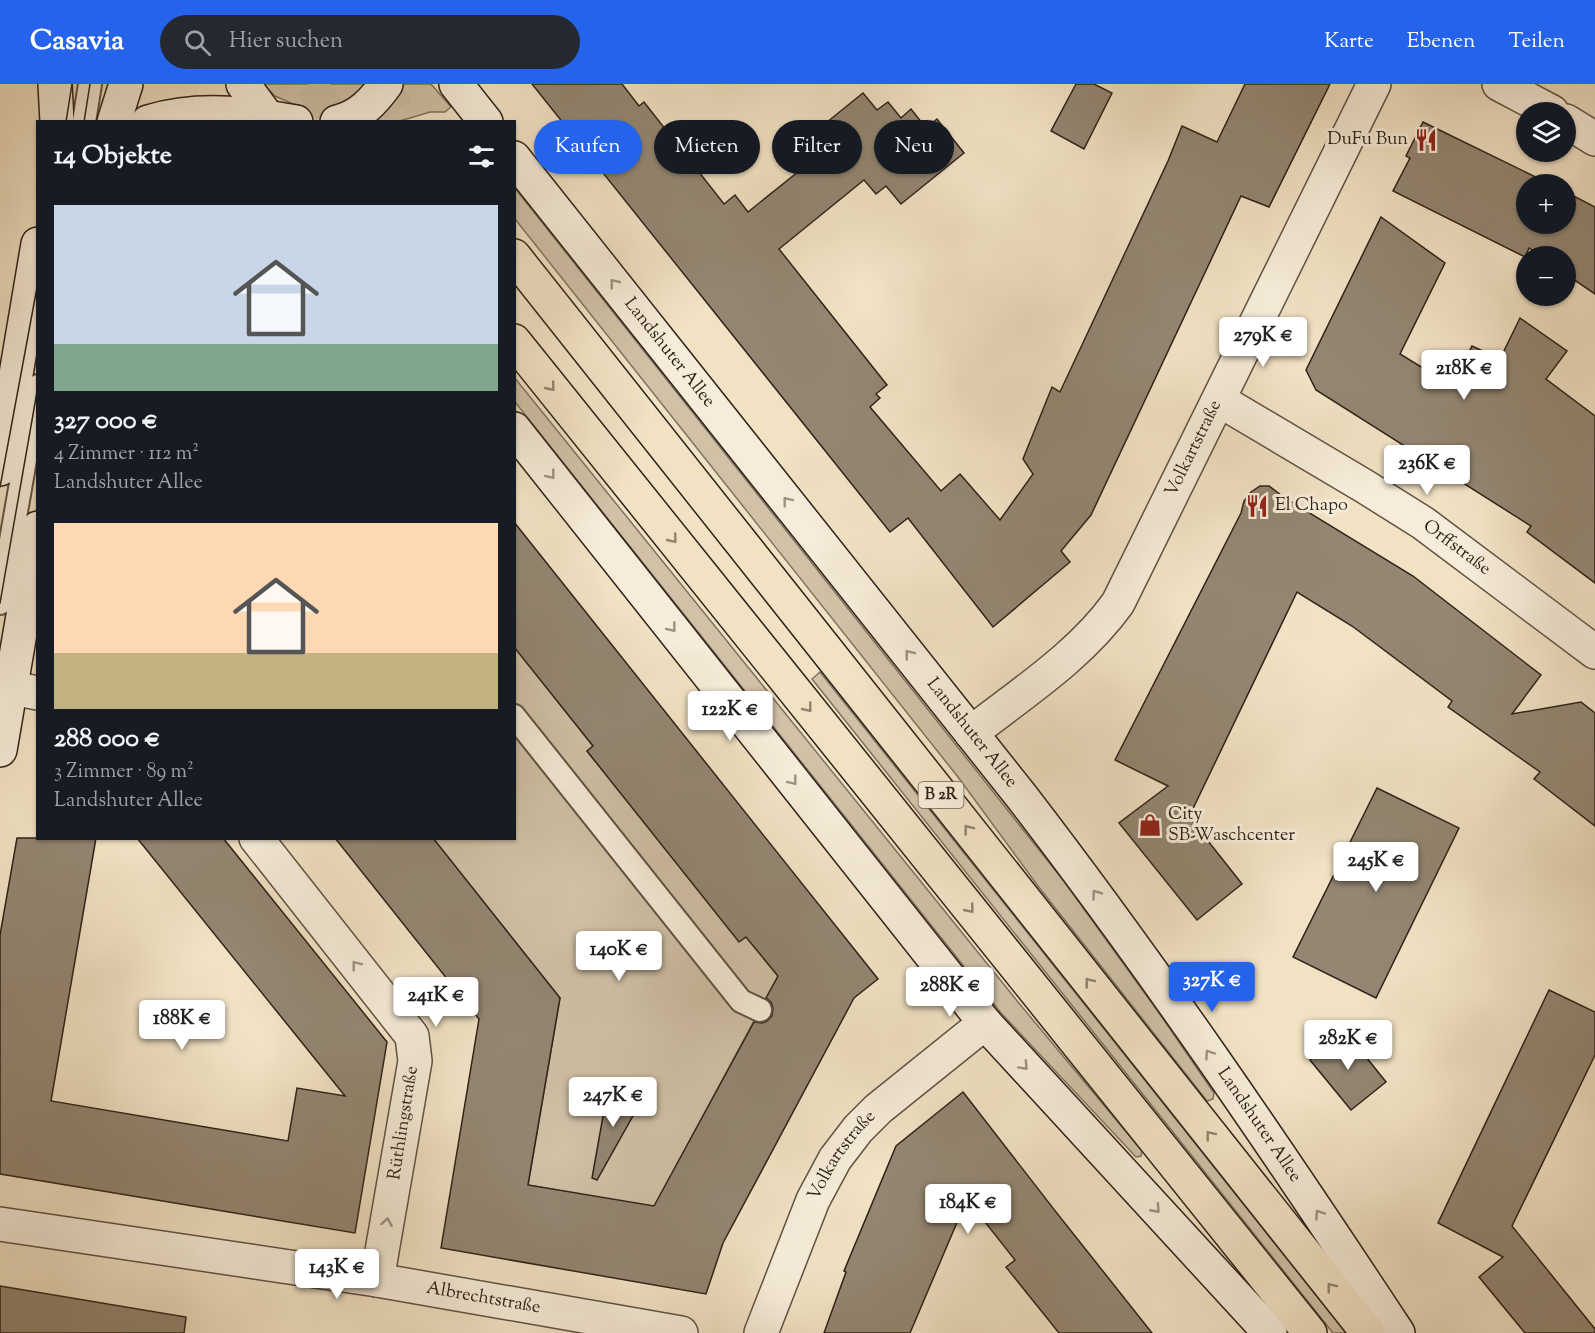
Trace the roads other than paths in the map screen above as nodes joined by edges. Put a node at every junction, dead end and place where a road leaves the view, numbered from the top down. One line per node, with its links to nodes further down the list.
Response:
1 (69, 84): 10 (lane)
2 (90, 84): 10 (lane)
3 (126, 84): 11 (main road)
4 (243, 84): 13 (main road)
5 (386, 84): 14 (main road)
6 (456, 84): 15 (main road)
7 (1374, 84): 23 (main road, Volkartstraße)
8 (1499, 84): 9 (main road)
9 (1533, 102)
10 (63, 111)
11 (115, 120)
12 (154, 120): 13 (main road)
13 (278, 120)
14 (344, 120)
15 (484, 120)
16 (1576, 127): 17 (main road)
17 (1595, 139)
18 (516, 161): 31 (main road, Landshuter Allee, one-way to 18)
19 (36, 256): 25 (main road)
20 (516, 259): 42 (highway, Landshuter Allee / B 2R, one-way to 20)
21 (516, 343): 41 (highway, B 2R, one-way to 41)
22 (36, 397): 27 (lane)
23 (1219, 400): 28 (main road, Orffstraße); 31 (main road, Volkartstraße)
24 (516, 432): 35 (main road, one-way to 35)
25 (0, 469)
26 (36, 551): 29 (main road)
27 (0, 603)
28 (1595, 652)
29 (24, 691): 32 (main road)
30 (516, 719): 34 (lane)
31 (971, 733): 43 (main road, Landshuter Allee, one-way to 31)
32 (0, 750)
33 (258, 840): 37 (main road, Rüthlingstraße, one-way to 33)
34 (759, 1010)
35 (985, 1023): 39 (main road, Volkartstraße); 40 (main road, one-way to 40)
36 (0, 1224): 37 (main road, Albrechtstraße)
37 (377, 1280): 38 (main road, Albrechtstraße)
38 (681, 1333)
39 (761, 1333)
40 (1270, 1333)
41 (1310, 1333)
42 (1368, 1333)
43 (1398, 1333)

